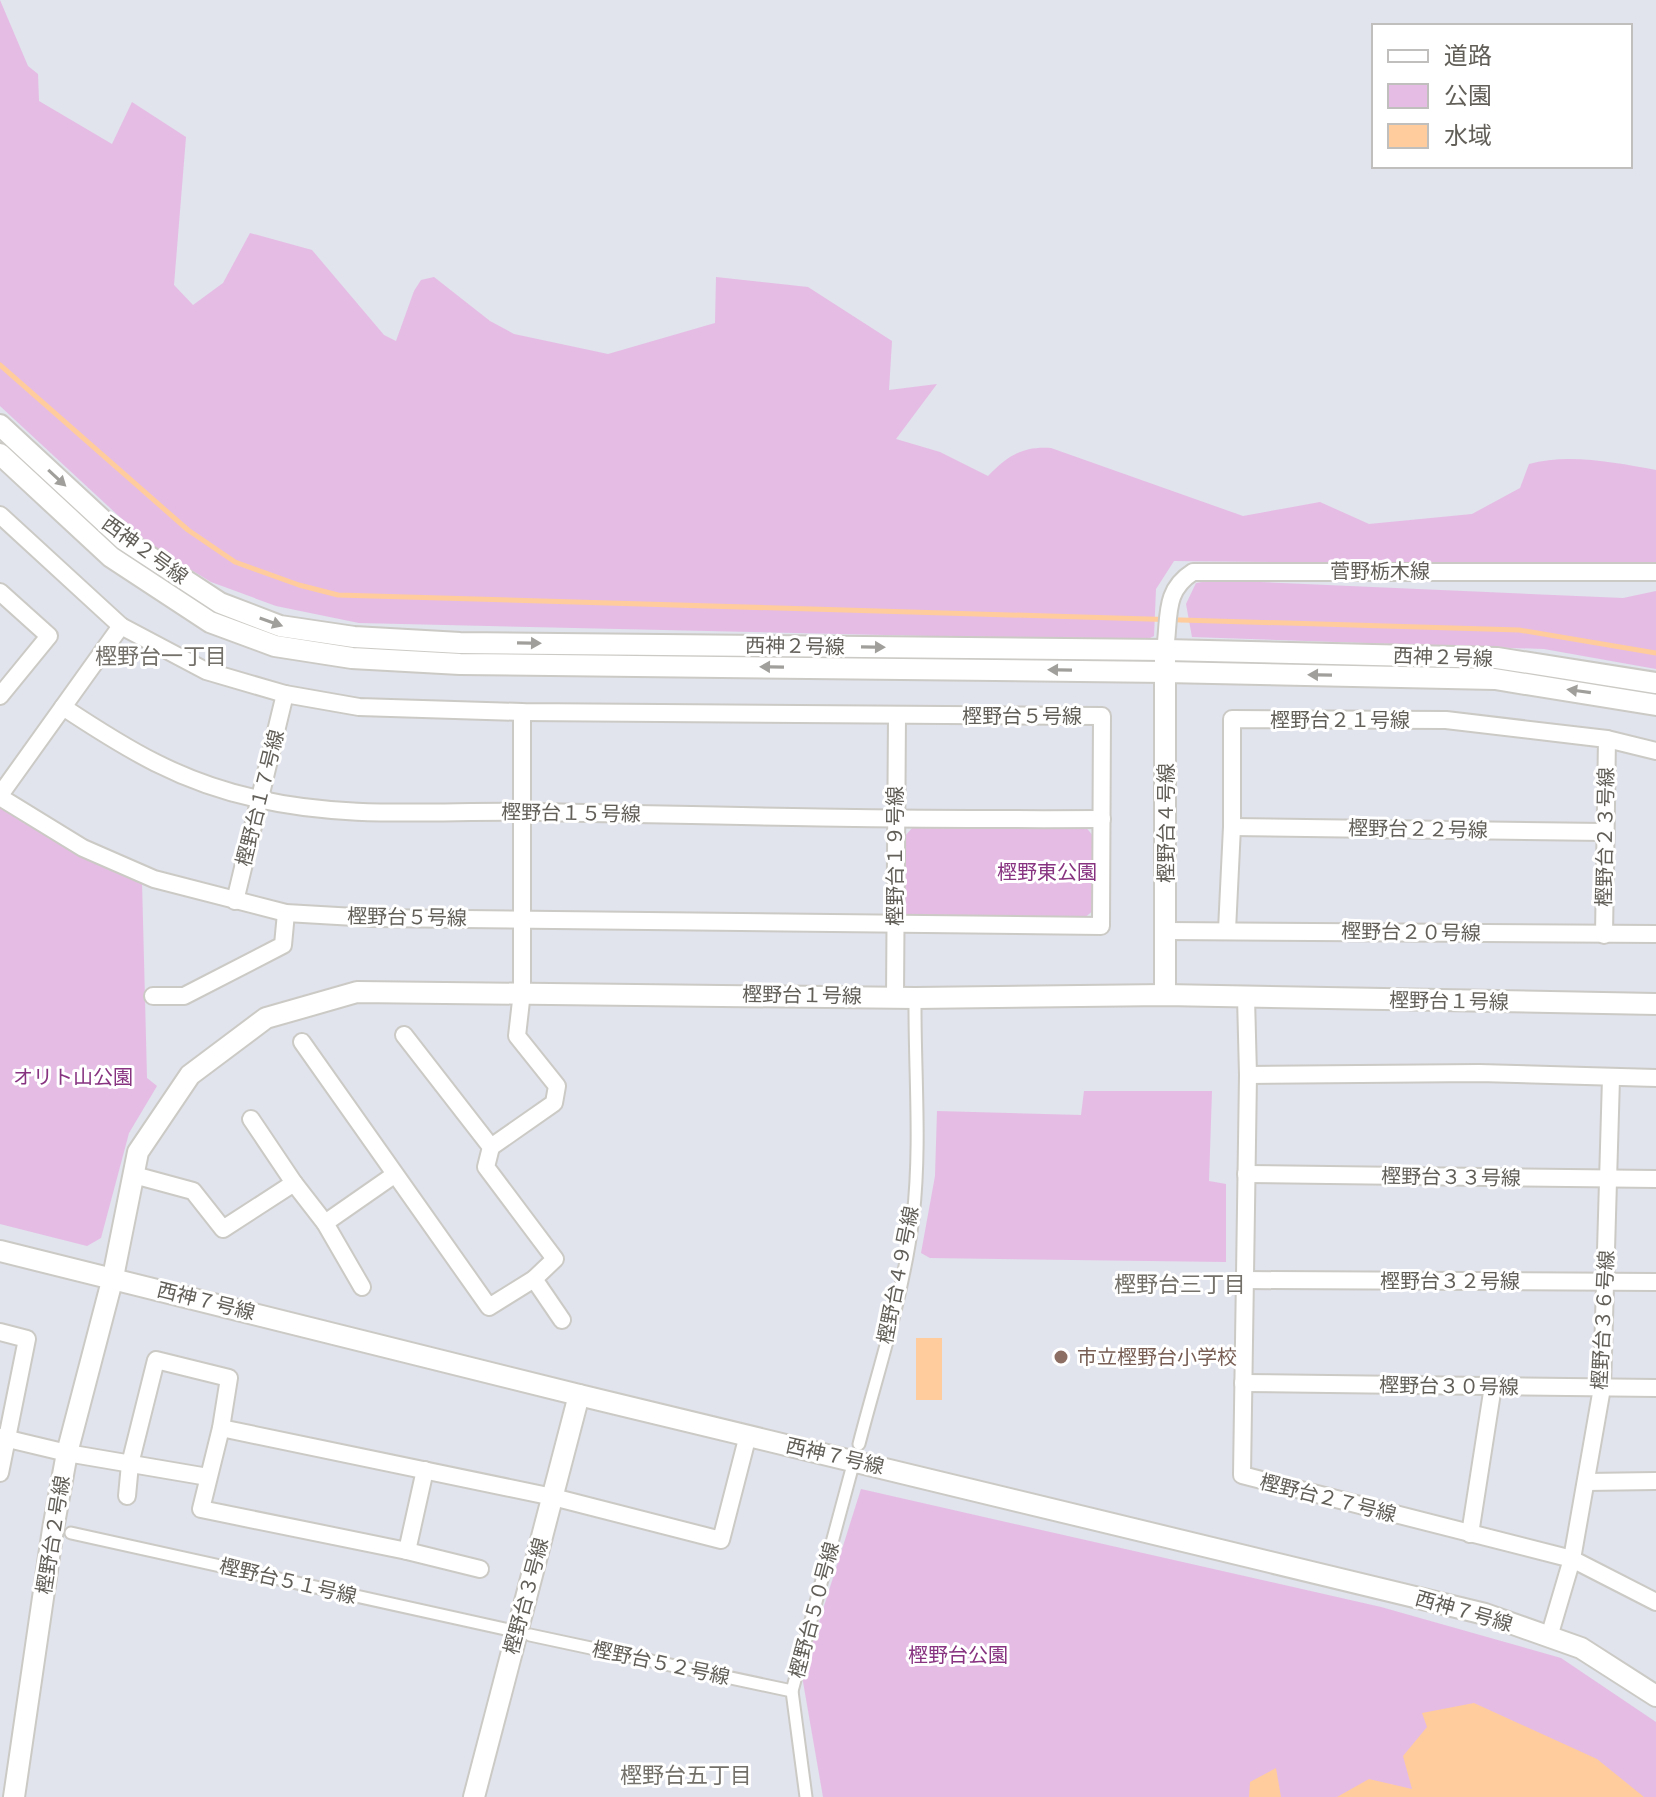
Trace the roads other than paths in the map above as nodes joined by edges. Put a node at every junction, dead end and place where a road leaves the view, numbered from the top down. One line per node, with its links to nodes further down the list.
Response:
1 (0, 425): 7 (street, 西神２号線, one-way to 7)
2 (0, 454): 8 (street, 西神２号線, one-way to 2)
3 (0, 515): 6 (street, 樫野台５号線)
4 (1656, 572): 7 (street, 菅野栃木線)
5 (0, 592): 11 (street)
6 (121, 626): 10 (street, 樫野台５号線); 13 (street)
7 (1166, 641): 8 (street, 樫野台４号線); 9 (street, 西神２号線)
8 (1165, 672): 12 (street, 西神２号線, one-way to 8); 30 (street, 樫野台４号線)
9 (1656, 683)
10 (285, 694): 14 (street, 樫野台５号線); 19 (street, 樫野台１７号線)
11 (0, 696)
12 (1656, 705)
13 (63, 707): 18 (street); 19 (street, 樫野台１５号線)
14 (522, 712): 15 (street, 樫野台５号線); 20 (street)
15 (897, 716): 21 (street, 樫野台５号線); 22 (street, 樫野台１９号線)
16 (1607, 739): 17 (street, 樫野台２１号線); 23 (street, 樫野台２１号線); 24 (street, 樫野台２３号線)
17 (1656, 751)
18 (0, 796): 25 (street, 樫野台５号線)
19 (260, 800): 20 (street, 樫野台１５号線); 25 (street, 樫野台１７号線)
20 (522, 812): 22 (street, 樫野台１５号線); 27 (street)
21 (1102, 819): 22 (street, 樫野台１５号線); 28 (street, 樫野台５号線)
22 (895, 820): 28 (street, 樫野台１９号線)
23 (1232, 827): 24 (street, 樫野台２２号線); 29 (street, 樫野台２１号線)
24 (1604, 832): 32 (street, 樫野台２３号線)
25 (235, 901): 26 (street, 樫野台５号線)
26 (286, 913): 27 (street, 樫野台５号線); 35 (street)
27 (522, 919): 28 (street, 樫野台５号線); 33 (street)
28 (895, 923): 36 (street, 樫野台１９号線)
29 (1227, 930): 30 (street, 樫野台２０号線); 32 (street, 樫野台２０号線)
30 (1167, 931): 34 (street, 樫野台４号線)
31 (1656, 934): 32 (street, 樫野台２０号線)
32 (1604, 935)
33 (522, 992): 36 (street, 樫野台１号線); 46 (street); 48 (street, 樫野台１号線)
34 (1165, 995): 36 (street, 樫野台１号線); 37 (street, 樫野台１号線)
35 (153, 996)
36 (895, 997)
37 (1246, 997): 38 (street, 樫野台１号線); 42 (street, 樫野台２７号線)
38 (1656, 1004)
39 (915, 1008): 71 (street, 樫野台４９号線)
40 (404, 1035): 46 (street)
41 (302, 1042): 49 (street)
42 (1248, 1075): 43 (street); 47 (street, 樫野台２７号線)
43 (1611, 1078): 44 (street); 50 (street, 樫野台３６号線)
44 (1656, 1078)
45 (251, 1119): 52 (street)
46 (491, 1147): 56 (street)
47 (1246, 1174): 50 (street, 樫野台３３号線); 57 (street, 樫野台２７号線)
48 (134, 1175): 52 (street); 55 (street, 樫野台１号線)
49 (394, 1175): 53 (street); 56 (street)
50 (1608, 1178): 51 (street, 樫野台３３号線); 58 (street, 樫野台３６号線)
51 (1656, 1179)
52 (294, 1183): 53 (street)
53 (325, 1223): 60 (street)
54 (0, 1251): 55 (street, 西神７号線)
55 (113, 1277): 67 (street, 西神７号線); 72 (street, 樫野台２号線)
56 (534, 1279): 61 (street)
57 (1245, 1280): 58 (street, 樫野台３２号線); 63 (street, 樫野台２７号線)
58 (1606, 1281): 59 (street, 樫野台３２号線); 65 (street, 樫野台３６号線)
59 (1656, 1282)
60 (362, 1287)
61 (562, 1320)
62 (0, 1332): 70 (street)
63 (1243, 1383): 64 (street, 樫野台３０号線); 83 (street, 樫野台２７号線)
64 (1493, 1386): 65 (street, 樫野台３０号線); 83 (street)
65 (1602, 1388): 66 (street, 樫野台３０号線); 79 (street, 樫野台３６号線)
66 (1656, 1388)
67 (579, 1395): 69 (street, 西神７号線); 81 (street, 樫野台３号線)
68 (221, 1428): 73 (street); 74 (street); 77 (street)
69 (748, 1435): 81 (street); 90 (street, 西神７号線)
70 (3, 1438): 72 (street); 76 (street)
71 (859, 1444)
72 (67, 1453): 73 (street); 93 (street, 樫野台２号線)
73 (130, 1464): 77 (street); 80 (street)
74 (425, 1470): 81 (street); 84 (street)
75 (851, 1472): 91 (street, 樫野台５０号線)
76 (0, 1473)
77 (208, 1477): 84 (street)
78 (1656, 1481): 79 (street)
79 (1586, 1482): 85 (street, 樫野台３６号線)
80 (127, 1496)
81 (553, 1497): 94 (street, 樫野台３号線)
82 (71, 1533): 88 (street, 樫野台５１号線)
83 (1470, 1534): 85 (street, 樫野台２７号線)
84 (407, 1551): 86 (street)
85 (1572, 1559): 87 (street, 樫野台２７号線); 90 (street, 樫野台３６号線)
86 (480, 1569)
87 (1656, 1602)
88 (505, 1629)
89 (530, 1635): 91 (street, 樫野台５２号線)
90 (1549, 1637): 92 (street, 西神７号線)
91 (792, 1691): 95 (street, 樫野台５０号線)
92 (1656, 1696)
93 (14, 1797)
94 (474, 1797)
95 (806, 1797)

